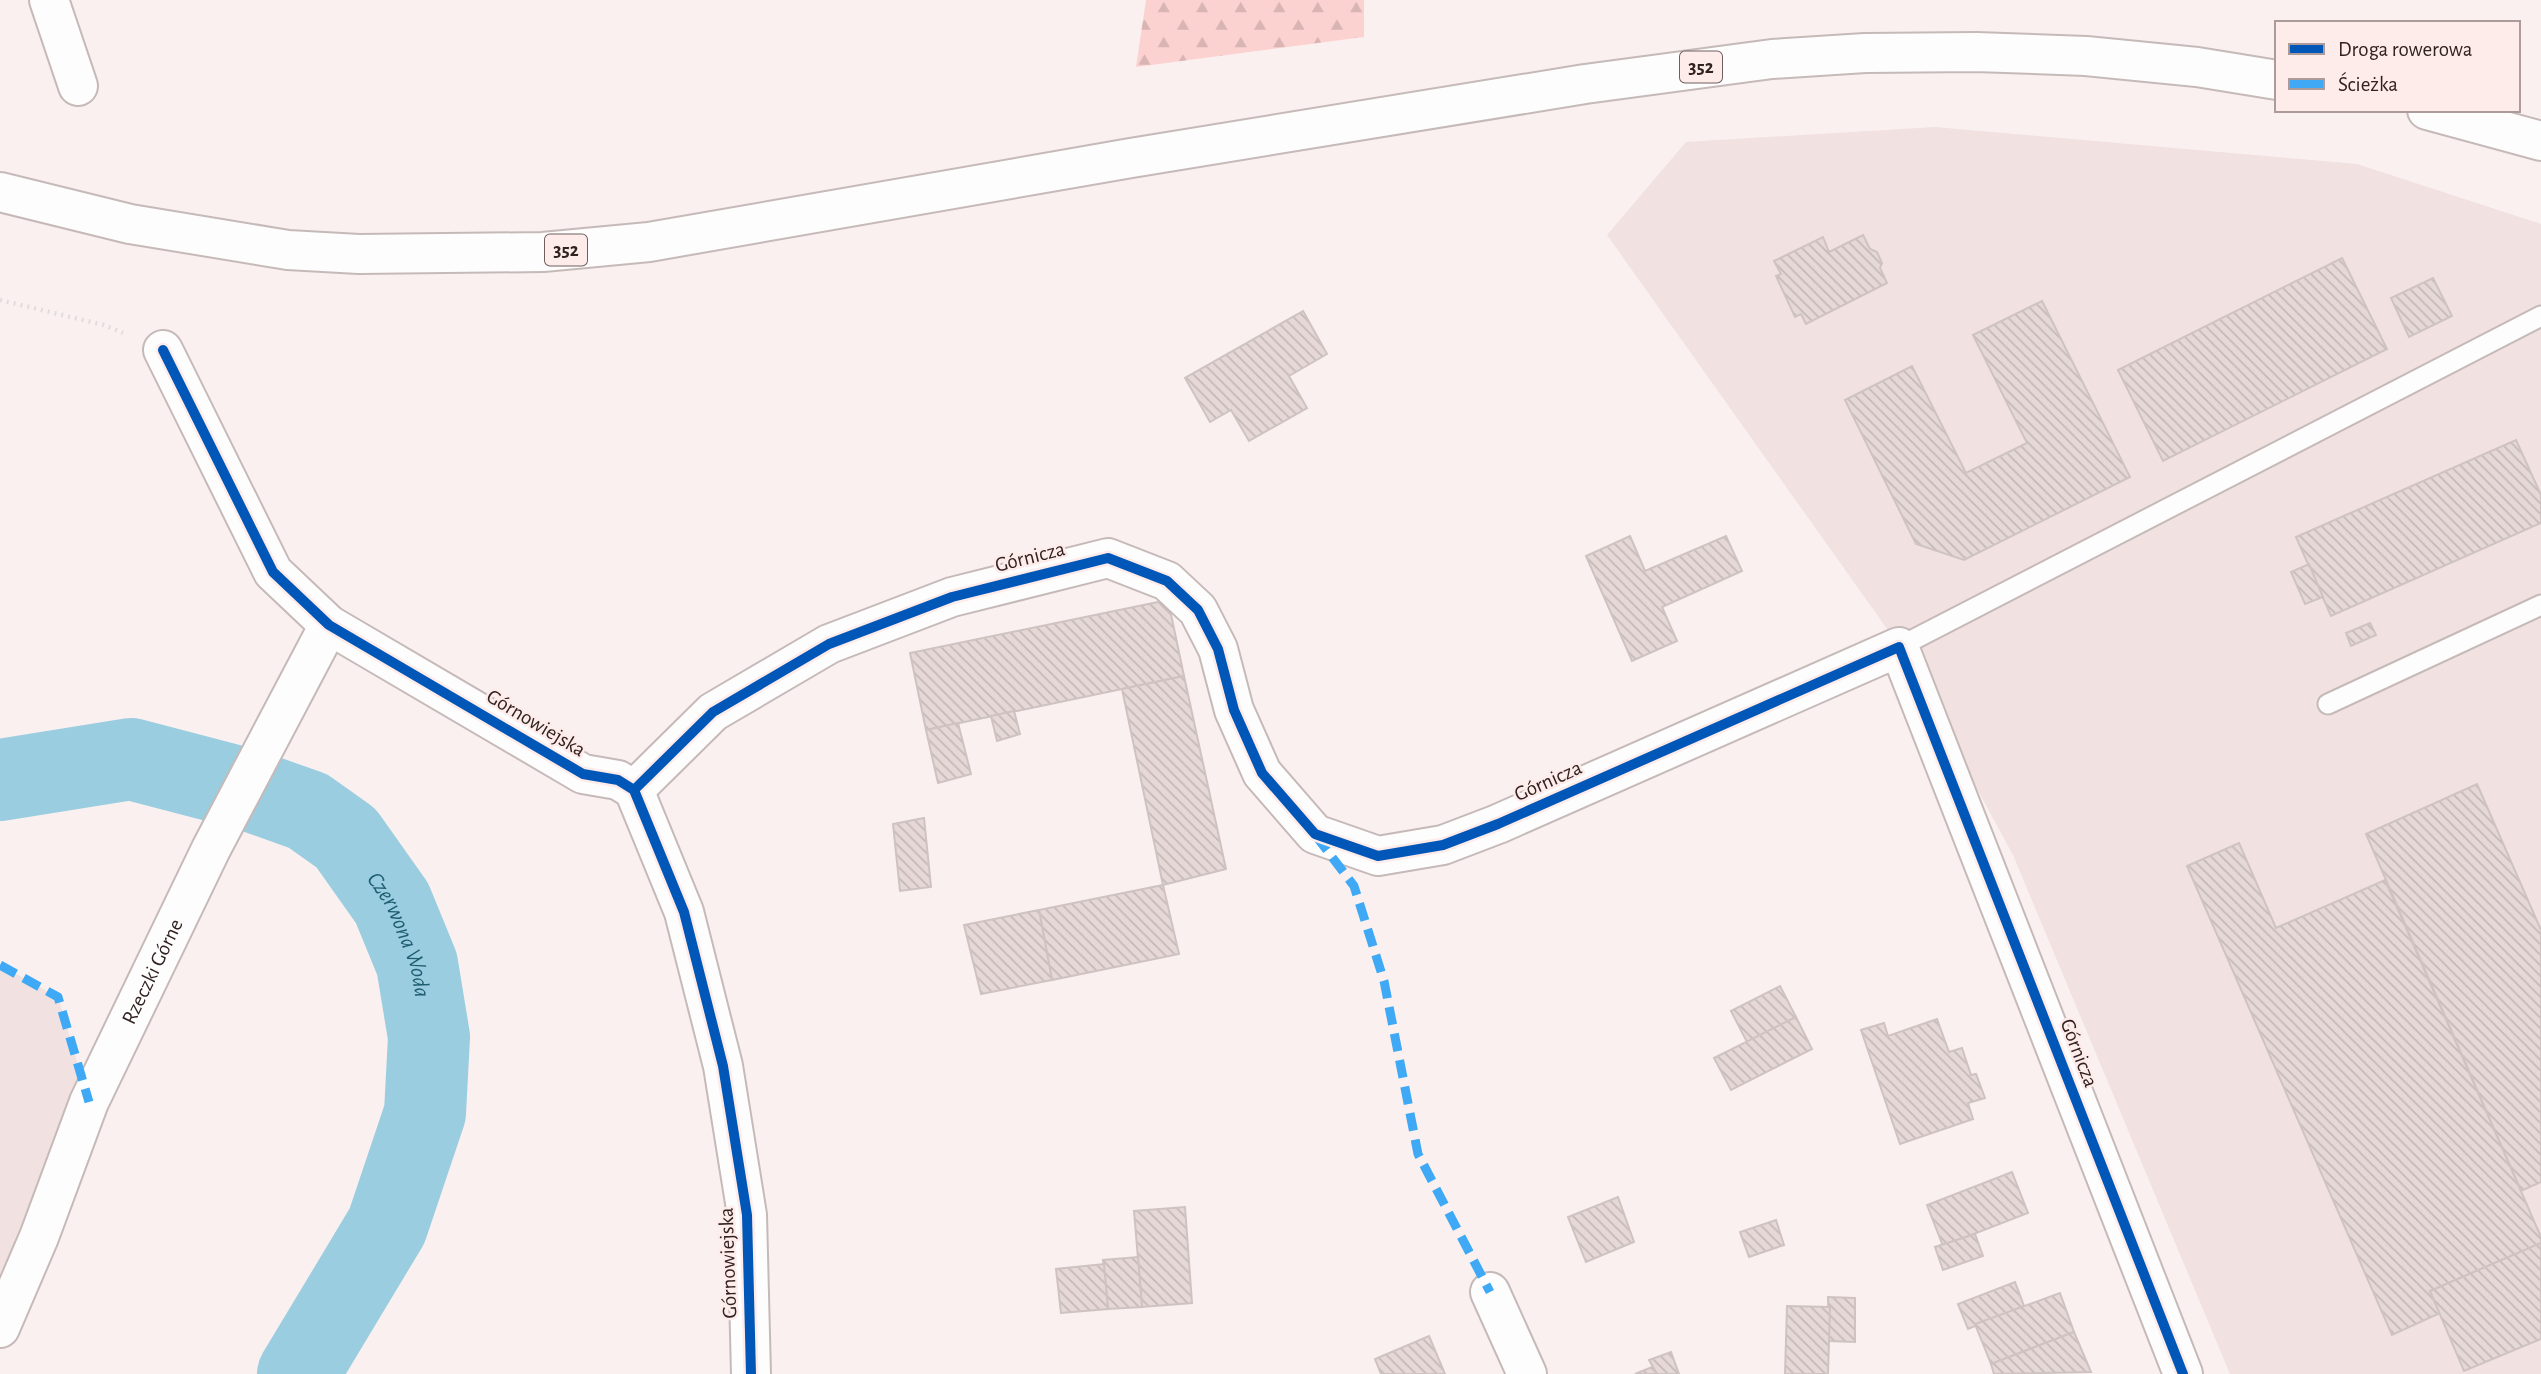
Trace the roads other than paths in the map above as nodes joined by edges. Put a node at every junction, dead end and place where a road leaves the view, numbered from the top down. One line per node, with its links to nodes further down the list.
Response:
1 (49, 0): 3 (street)
2 (2275, 80): 6 (street, 352)
3 (78, 86)
4 (2434, 112): 5 (street)
5 (2541, 141)
6 (0, 192)
7 (2541, 316): 11 (lane)
8 (163, 350): 10 (street, Górnowiejska)
9 (2541, 605): 12 (lane)
10 (329, 625): 13 (street, Górnowiejska); 15 (street, Rzeczki Górne)
11 (1899, 647): 13 (street, Górnicza); 18 (street, Górnicza)
12 (2328, 704)
13 (634, 790): 16 (street, Górnowiejska)
14 (1490, 1292): 17 (street)
15 (0, 1328)
16 (751, 1374)
17 (1527, 1374)
18 (2183, 1374)

